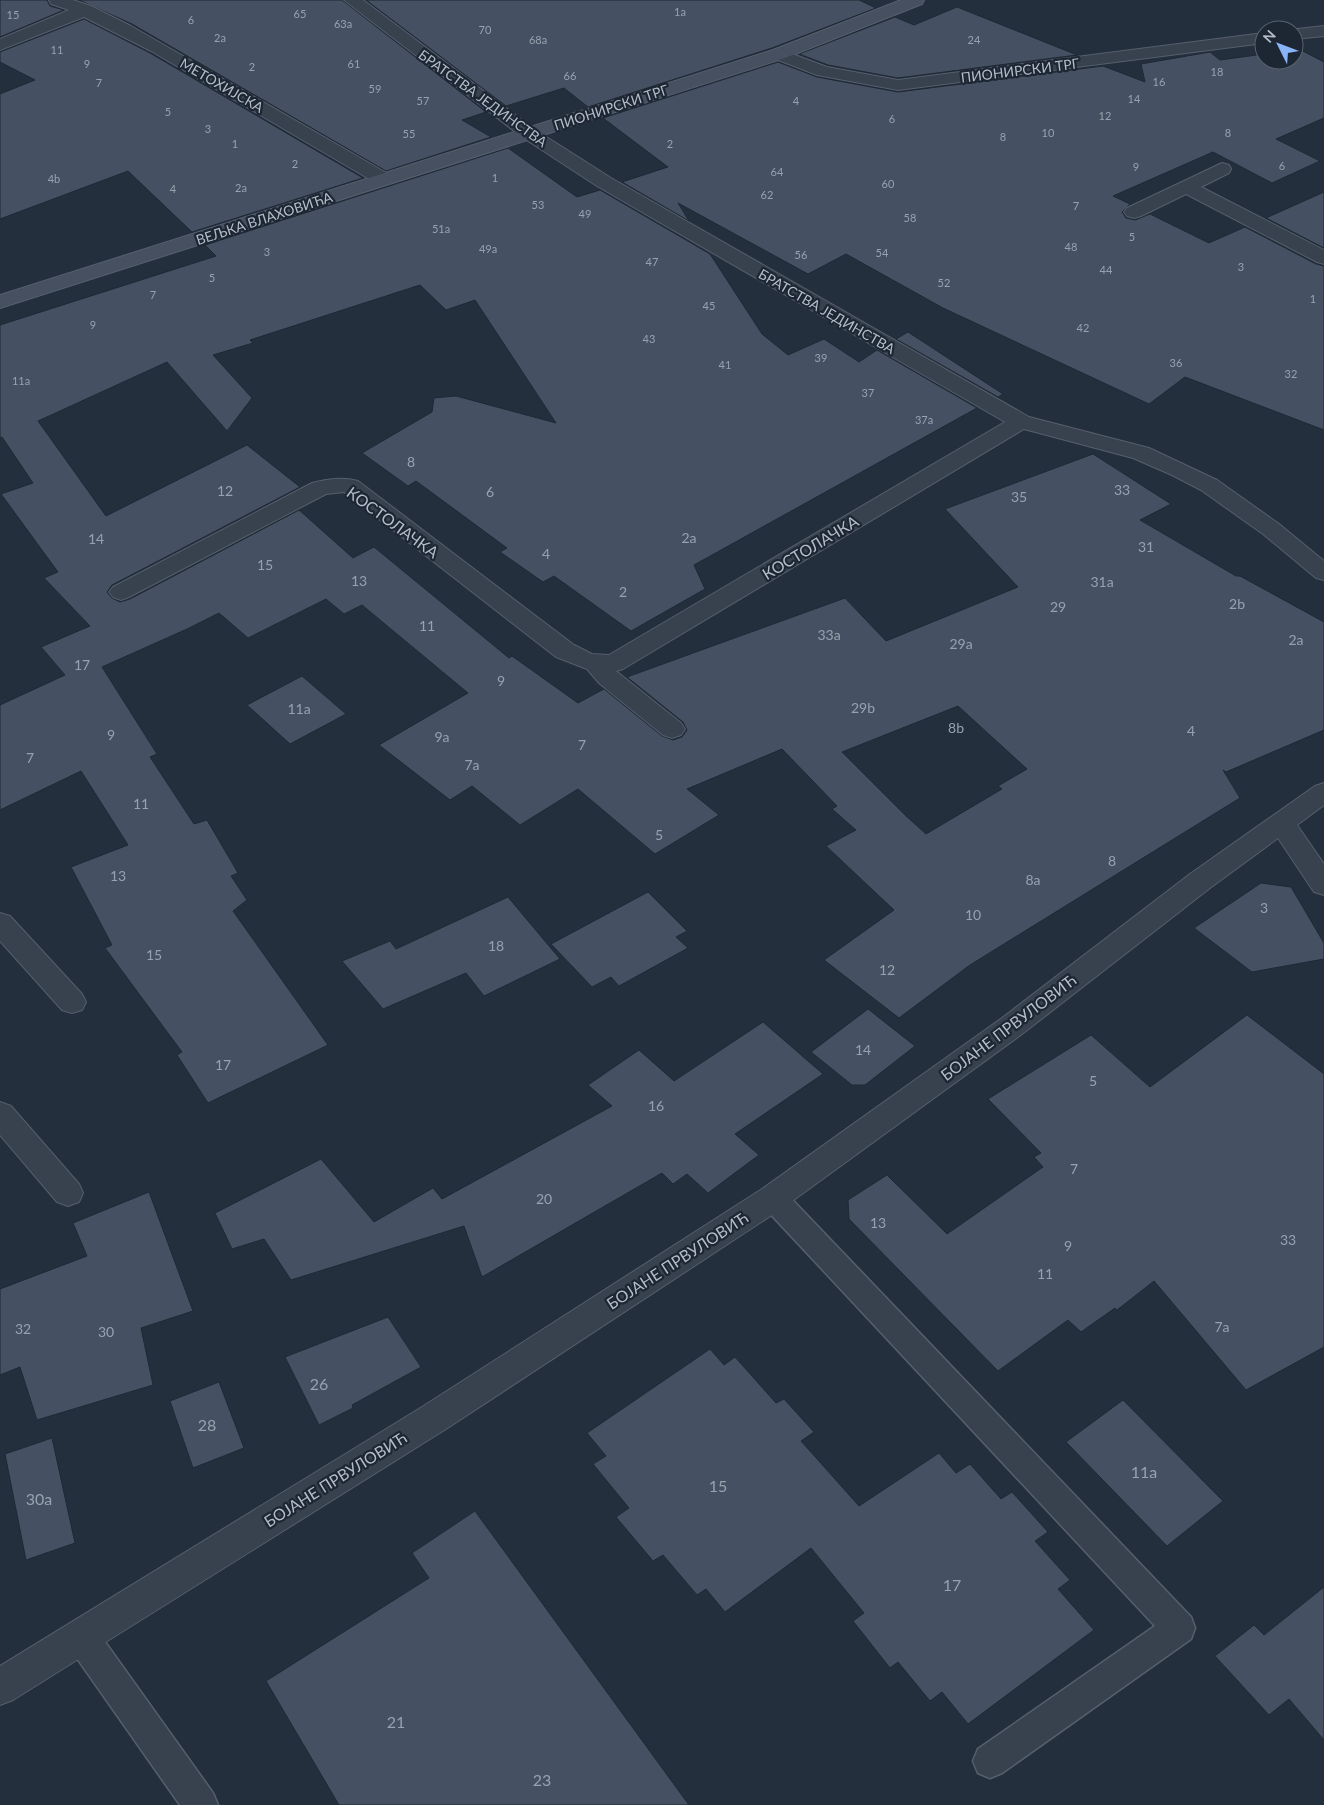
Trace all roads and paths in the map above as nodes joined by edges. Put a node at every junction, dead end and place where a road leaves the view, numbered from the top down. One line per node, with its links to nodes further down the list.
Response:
1 (57, 0): 4 (street, МЕТОХИЈСКА)
2 (352, 0): 10 (street, БРАТСТВА ЈЕДИНСТВА)
3 (916, 0): 9 (street, ПИОНИРСКИ ТРГ)
4 (85, 10): 8 (street); 12 (street, МЕТОХИЈСКА)
5 (1324, 31): 6 (street)
6 (1304, 33)
7 (1254, 39): 9 (street, ПИОНИРСКИ ТРГ)
8 (0, 45)
9 (779, 54): 10 (street, ПИОНИРСКИ ТРГ)
10 (528, 133): 12 (street, ВЕЉКА ВЛАХОВИЋА); 17 (street, БРАТСТВА ЈЕДИНСТВА)
11 (1222, 169): 13 (street)
12 (383, 180): 16 (street, ВЕЉКА ВЛАХОВИЋА)
13 (1187, 187): 14 (street); 15 (street)
14 (1134, 212)
15 (1324, 258)
16 (0, 302)
17 (1021, 422): 18 (street, БРАТСТВА ЈЕДИНСТВА); 20 (street, КОСТОЛАЧКА)
18 (1324, 574)
19 (121, 592): 20 (street, КОСТОЛАЧКА)
20 (597, 665): 21 (street, КОСТОЛАЧКА)
21 (672, 729)
22 (1324, 792): 23 (street, БОЈАНЕ ПРВУЛОВИЋ)
23 (1282, 823): 24 (street); 29 (street, БОЈАНЕ ПРВУЛОВИЋ)
24 (1324, 885)
25 (0, 923): 26 (street)
26 (72, 1002)
27 (0, 1114): 28 (street)
28 (68, 1193)
29 (773, 1198): 30 (street, БОЈАНЕ ПРВУЛОВИЋ); 32 (lane)
30 (81, 1636): 31 (street, БОЈАНЕ ПРВУЛОВИЋ); 33 (lane)
31 (0, 1687)
32 (990, 1761)
33 (201, 1805)

